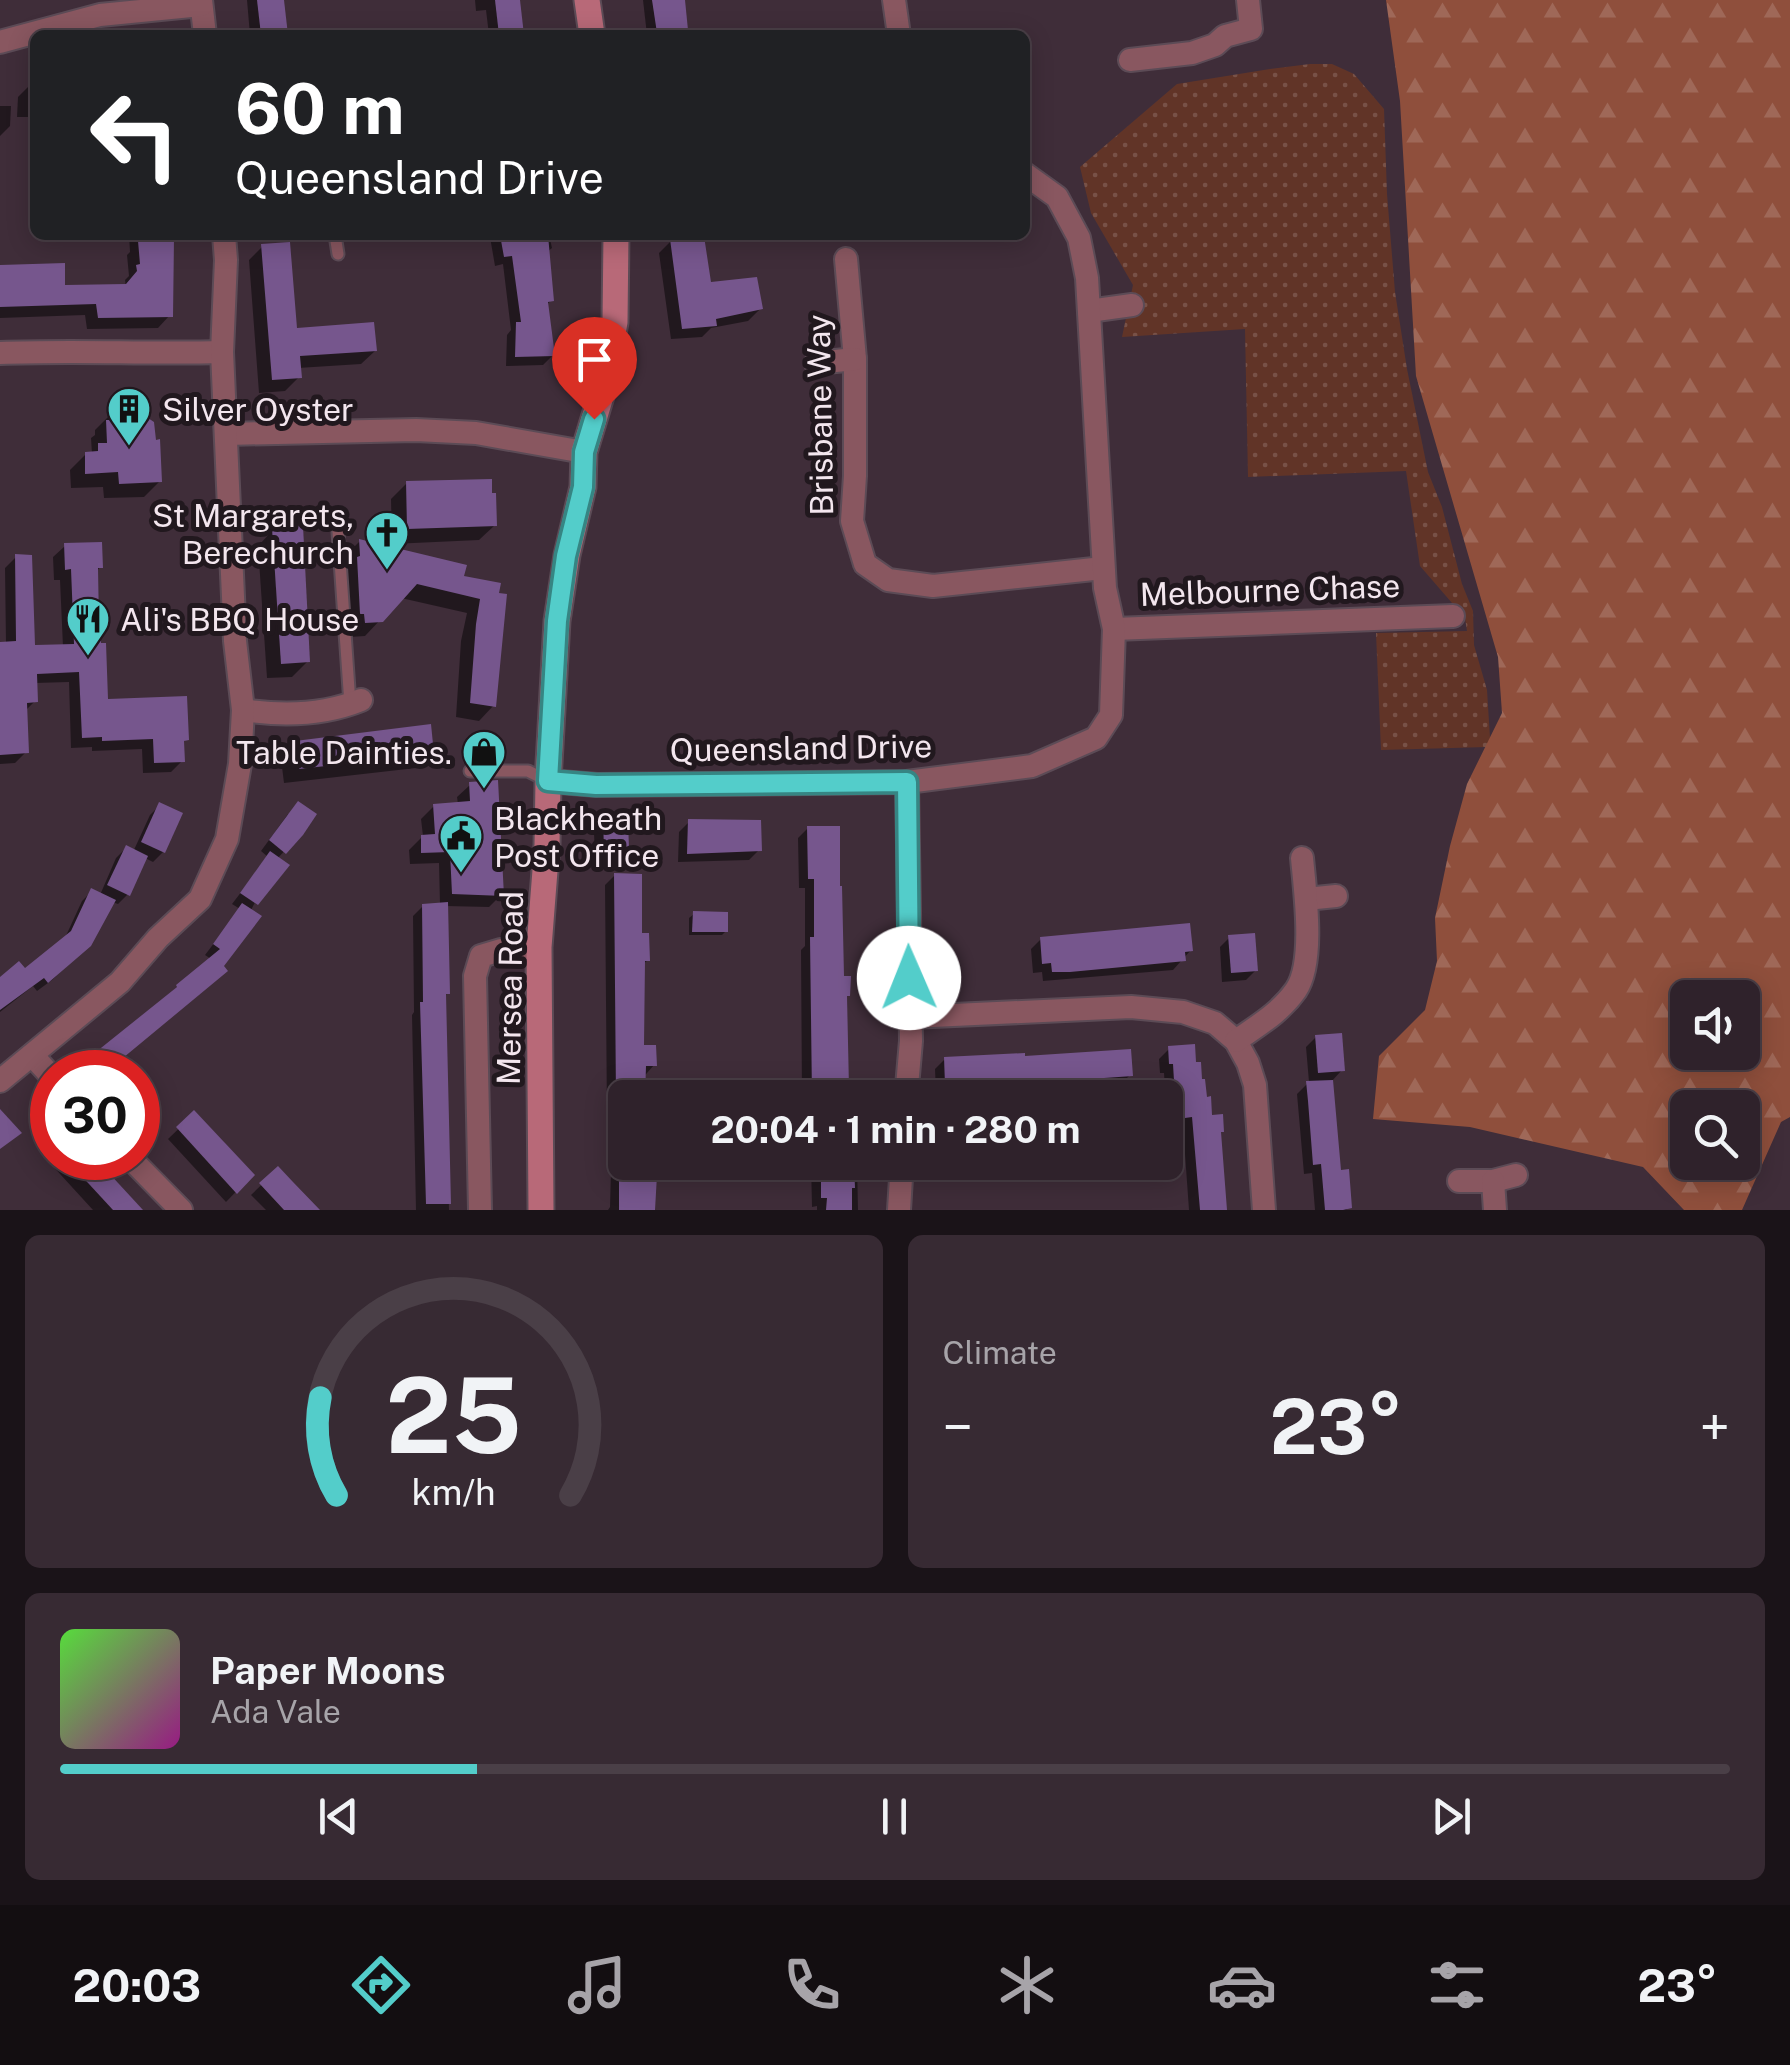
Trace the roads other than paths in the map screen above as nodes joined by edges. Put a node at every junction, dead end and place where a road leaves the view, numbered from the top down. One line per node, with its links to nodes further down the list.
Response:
1 (588, 0): 7 (main road)
2 (894, 0): 8 (street)
3 (1248, 0): 11 (street)
4 (201, 2): 5 (street); 6 (street)
5 (43, 30)
6 (204, 30)
7 (591, 30)
8 (898, 30)
9 (30, 34): 10 (street)
10 (0, 42)
11 (1130, 60)
12 (1030, 178): 19 (street, Queensland Drive)
13 (224, 240): 21 (street)
14 (336, 240): 16 (lane)
15 (616, 240): 25 (main road, Mersea Road)
16 (338, 254)
17 (846, 259): 22 (street, Brisbane Way)
18 (1132, 305): 19 (street)
19 (1089, 311): 27 (street, Queensland Drive)
20 (0, 352): 21 (street)
21 (222, 352): 24 (street)
22 (856, 359): 23 (street); 27 (street, Brisbane Way)
23 (816, 363)
24 (226, 434): 25 (street); 33 (street)
25 (584, 452): 35 (main road, Mersea Road)
26 (338, 532): 32 (lane)
27 (1104, 568): 31 (street, Queensland Drive)
28 (1426, 592): 29 (street, Melbourne Chase)
29 (1428, 616): 30 (street, Melbourne Chase); 31 (street, Melbourne Chase)
30 (1453, 616)
31 (1114, 629): 36 (street, Queensland Drive)
32 (356, 702): 33 (street)
33 (243, 710): 43 (street)
34 (470, 771): 35 (lane)
35 (548, 781): 36 (street, Queensland Drive); 40 (main road, Mersea Road)
36 (907, 782): 41 (street)
37 (1302, 858): 39 (street)
38 (1336, 896): 39 (street)
39 (1306, 899): 42 (street)
40 (540, 947): 53 (street); 54 (main road, Mersea Road)
41 (910, 1017): 42 (street); 45 (street)
42 (1236, 1042): 56 (street)
43 (38, 1050)
44 (30, 1057): 46 (street)
45 (907, 1080)
46 (0, 1082)
47 (1516, 1175): 51 (street)
48 (152, 1180): 52 (street)
49 (900, 1180): 55 (street)
50 (1459, 1181): 51 (street)
51 (1492, 1181): 57 (street)
52 (181, 1210)
53 (480, 1210)
54 (541, 1210)
55 (898, 1210)
56 (1264, 1210)
57 (1494, 1210)

